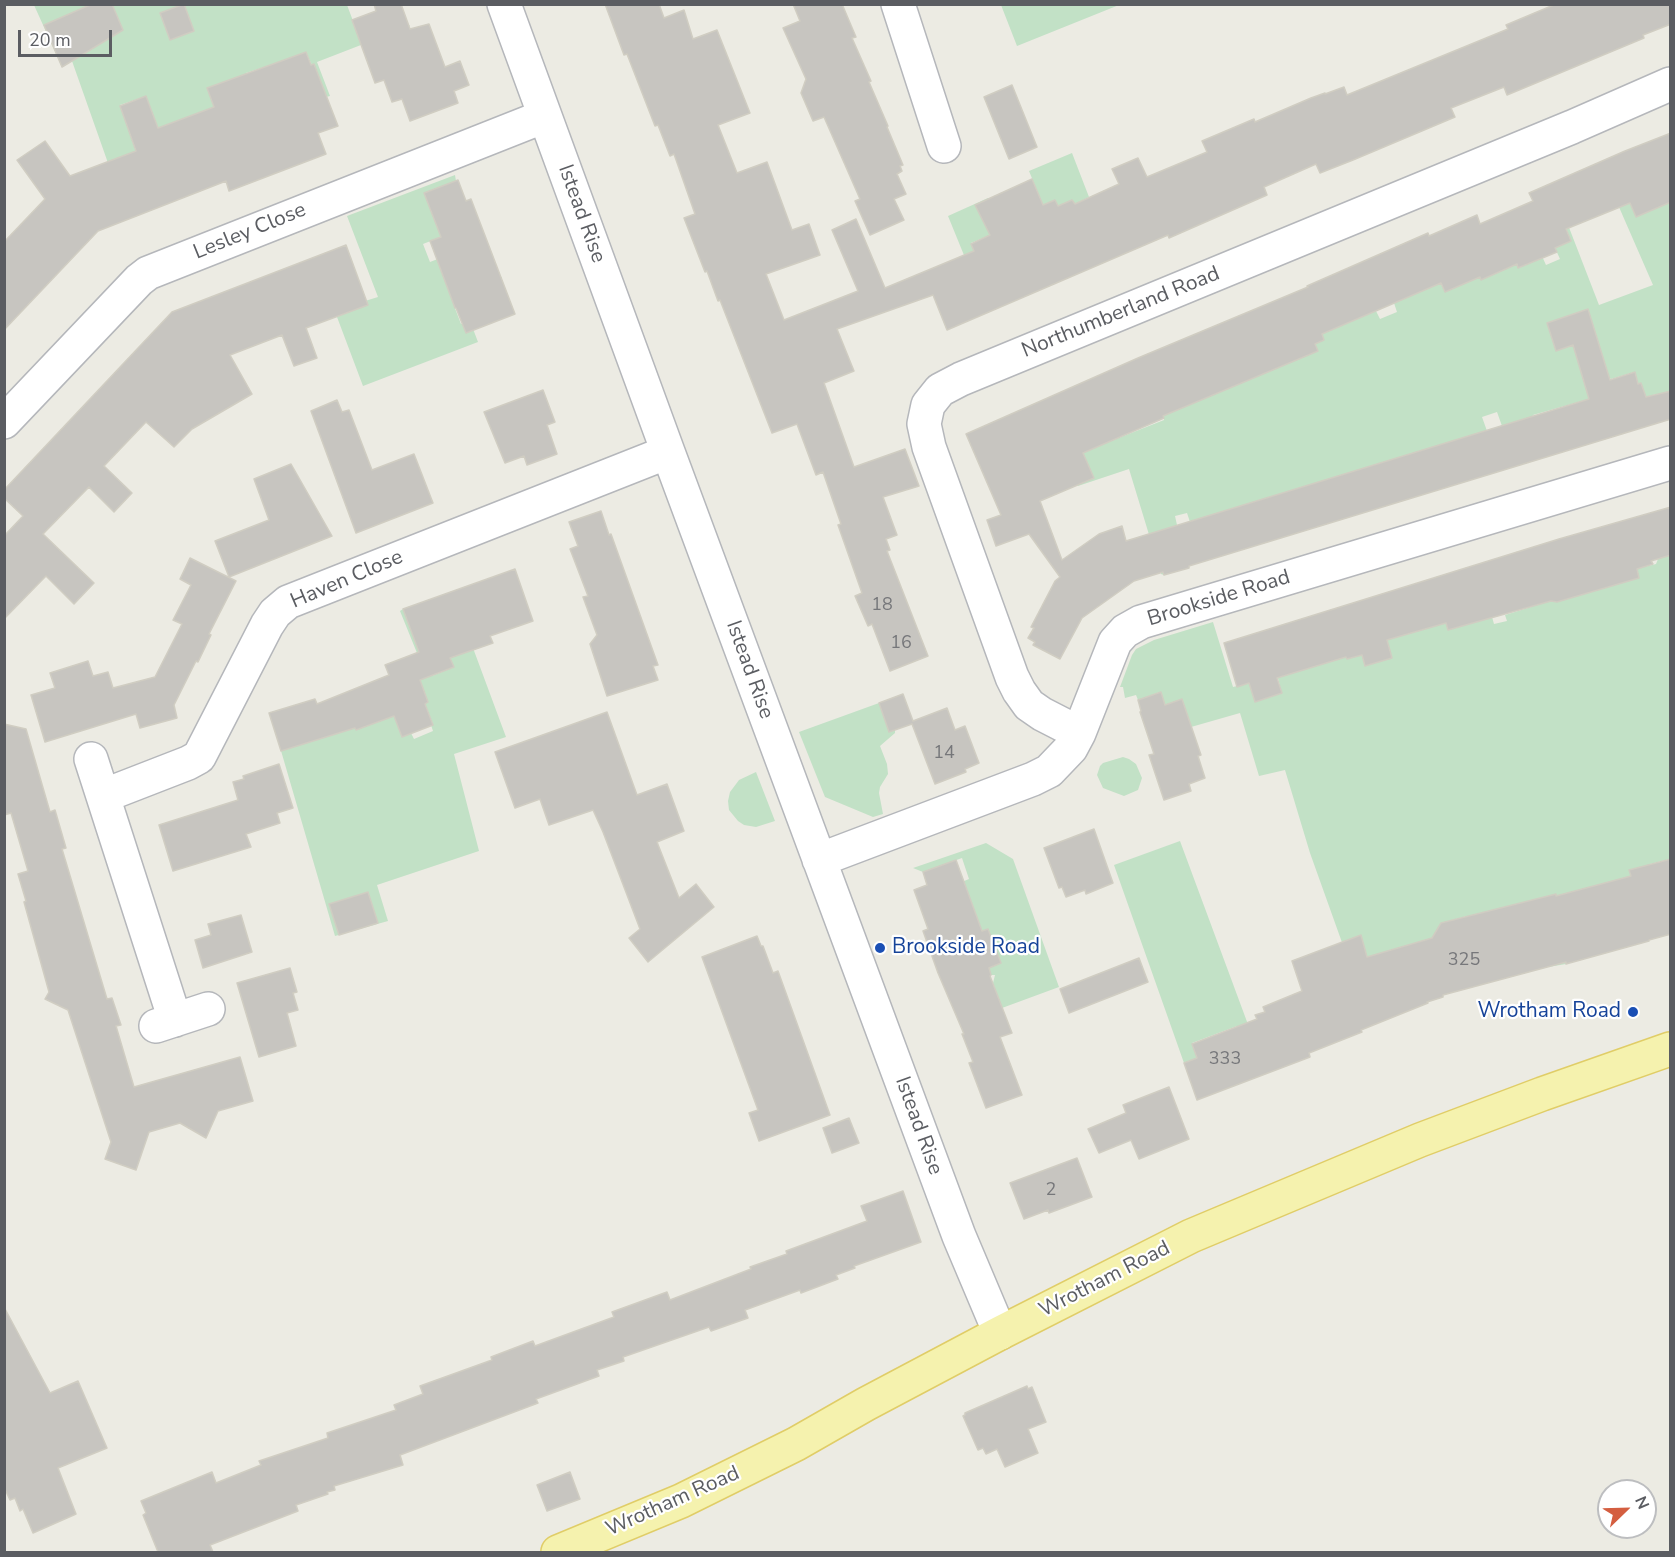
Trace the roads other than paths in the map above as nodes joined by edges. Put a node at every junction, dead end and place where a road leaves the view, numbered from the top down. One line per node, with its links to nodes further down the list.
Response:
1 (504, 4): 4 (street, Istead Rise)
2 (898, 4): 5 (street)
3 (1671, 84): 9 (street, Northumberland Road)
4 (545, 116): 6 (street, Lesley Close); 7 (street, Istead Rise)
5 (944, 146)
6 (4, 422)
7 (668, 452): 11 (street, Haven Close); 12 (street, Istead Rise)
8 (1671, 463): 9 (street, Brookside Road)
9 (1079, 733): 12 (street, Brookside Road)
10 (91, 759): 11 (street)
11 (103, 796): 13 (street)
12 (819, 860): 15 (street, Istead Rise)
13 (208, 1009)
14 (1671, 1049): 15 (main road, Wrotham Road)
15 (1000, 1333): 16 (main road, Wrotham Road)
16 (558, 1552)

